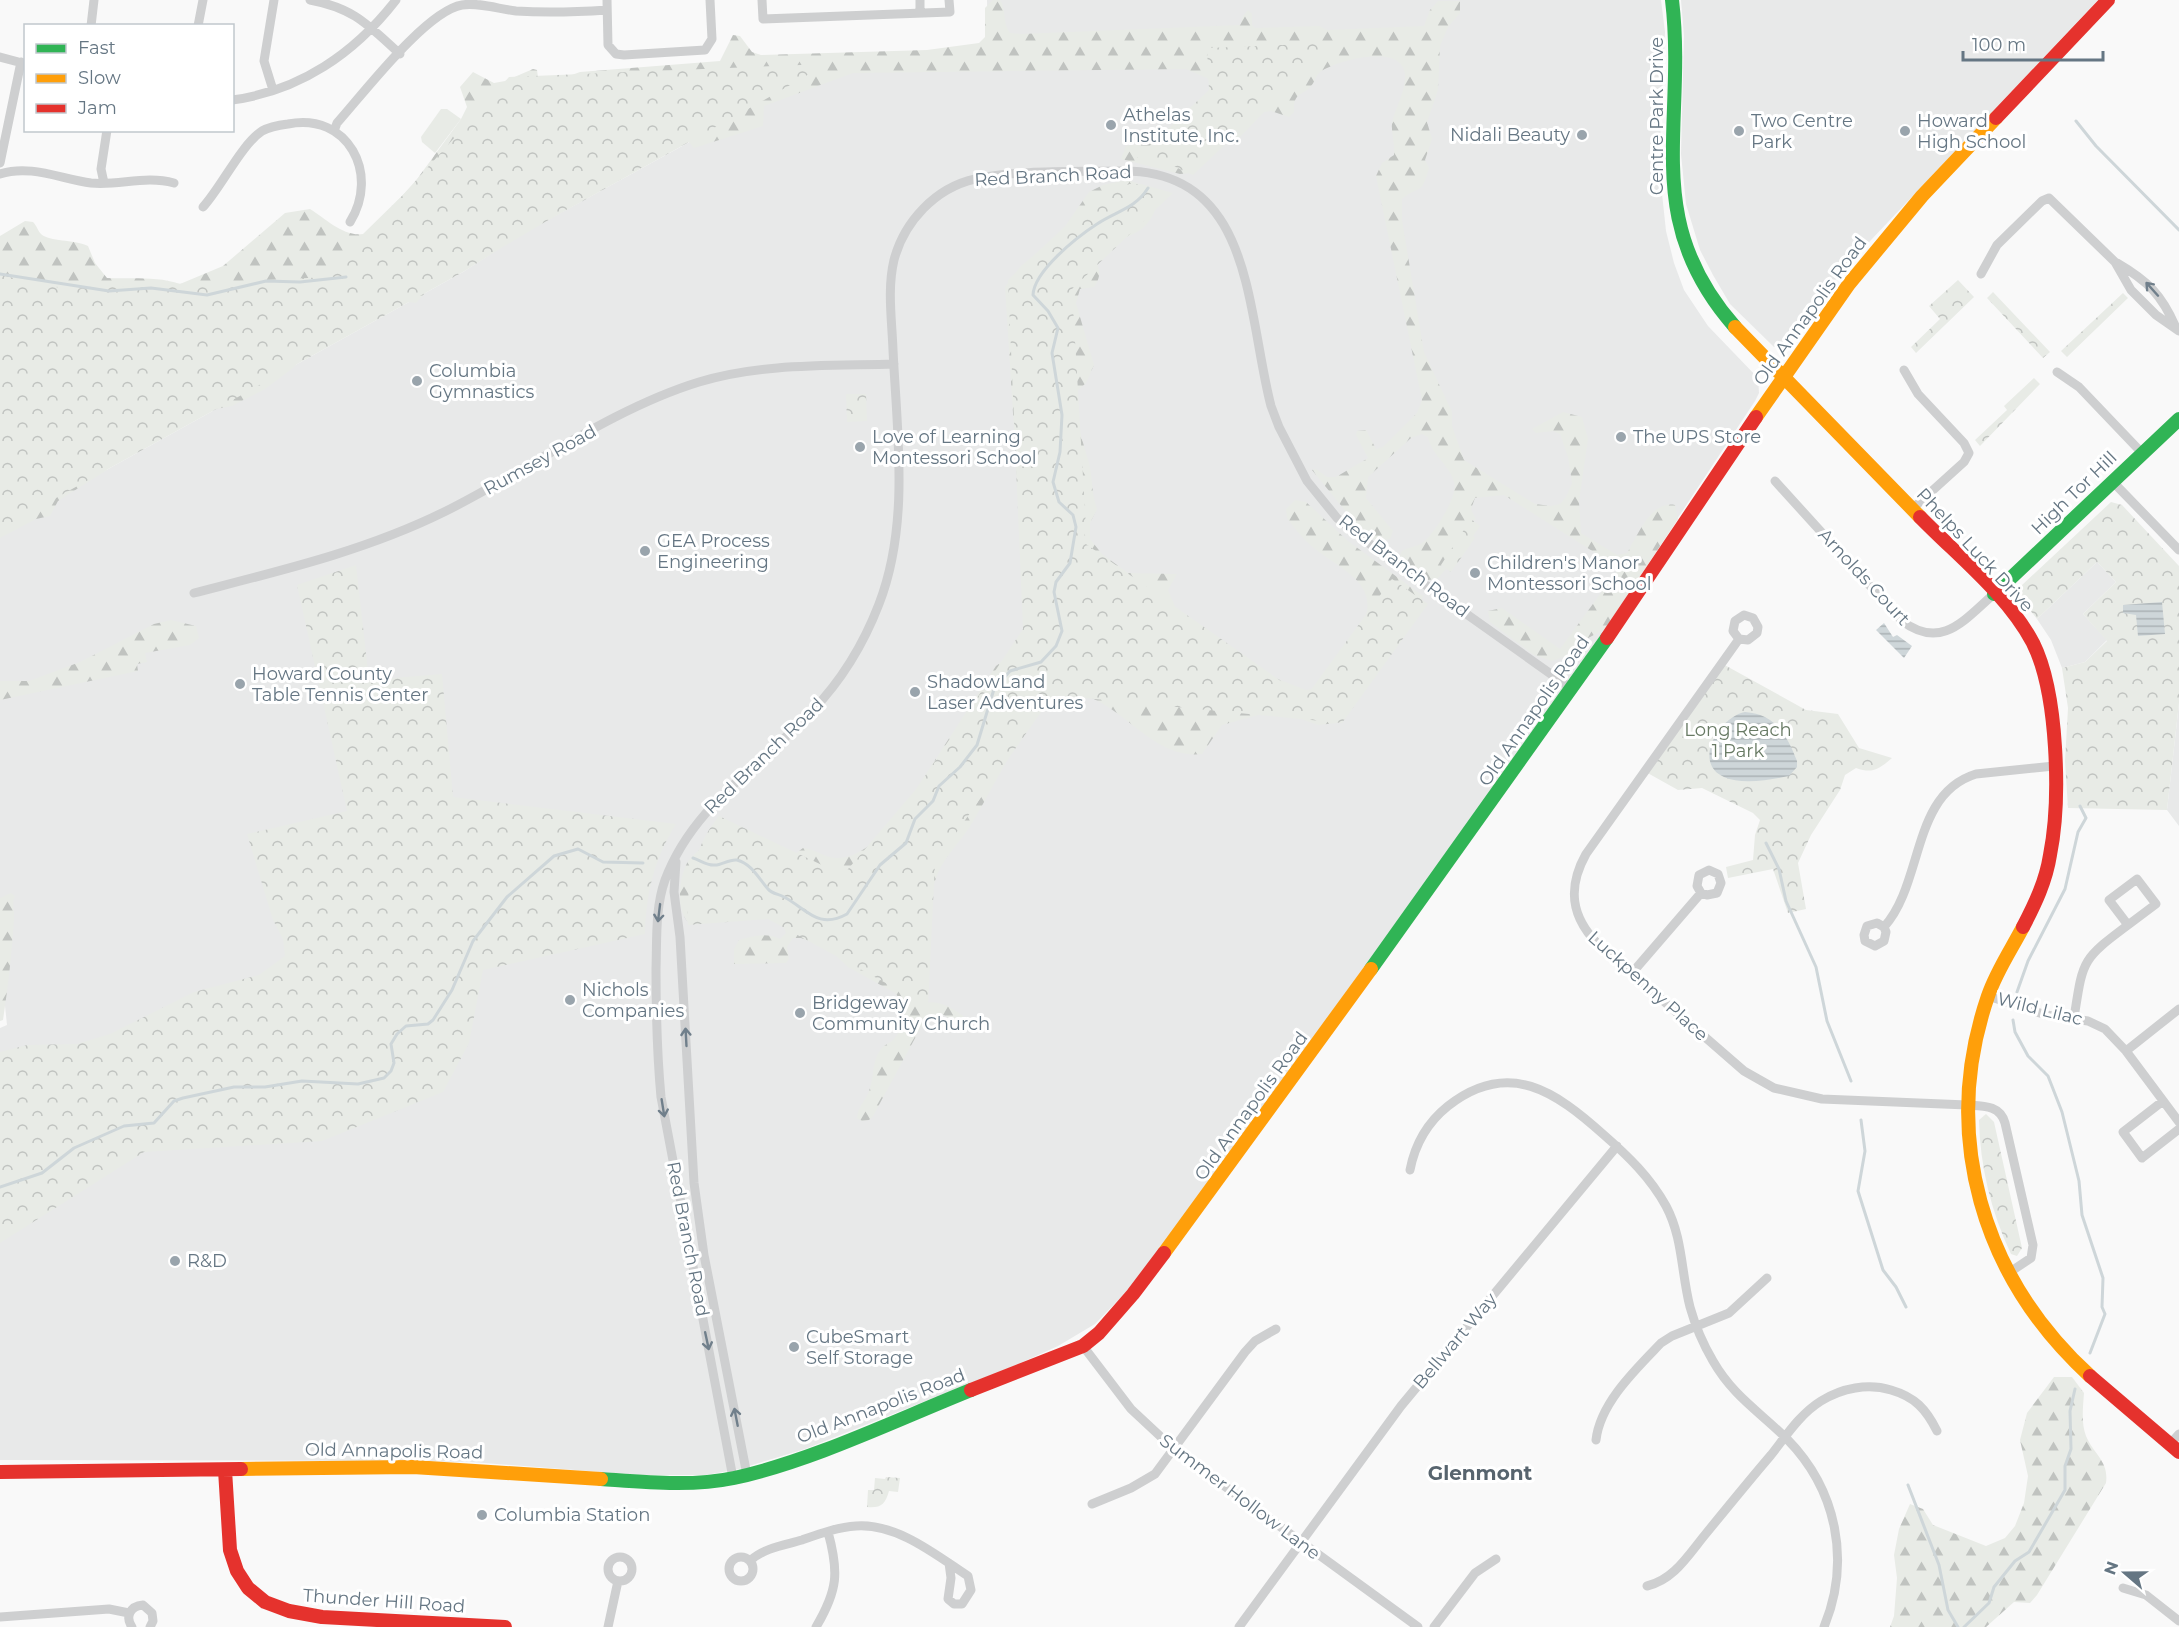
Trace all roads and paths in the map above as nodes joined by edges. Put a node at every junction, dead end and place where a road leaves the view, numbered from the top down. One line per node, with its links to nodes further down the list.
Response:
1 (94, 0): 15 (street)
2 (203, 0): 16 (street)
3 (274, 0): 21 (street)
4 (310, 0): 17 (street)
5 (396, 0): 17 (street)
6 (710, 0): 13 (street)
7 (762, 0): 14 (street)
8 (920, 0): 14 (street)
9 (949, 0): 14 (street)
10 (1672, 0): 37 (main road, Centre Park Drive)
11 (2108, 0): 37 (main road, Old Annapolis Road)
12 (463, 2): 13 (street); 18 (street)
13 (607, 5)
14 (920, 13)
15 (92, 24)
16 (198, 24)
17 (372, 29): 18 (street); 21 (street)
18 (400, 54): 23 (street)
19 (0, 57): 20 (street)
20 (23, 63): 25 (street)
21 (273, 90): 22 (street)
22 (234, 100)
23 (334, 131): 29 (street); 30 (street)
24 (107, 132): 27 (street)
25 (0, 163)
26 (0, 174): 27 (street)
27 (104, 183): 28 (street)
28 (174, 183)
29 (202, 207)
30 (350, 222)
31 (2115, 262): 32 (street); 33 (street); 33 (street, one-way to 31)
32 (1981, 274)
33 (2178, 330)
34 (894, 364): 44 (street, Rumsey Road); 47 (street, Red Branch Road); 49 (street, Red Branch Road)
35 (1904, 370): 42 (street)
36 (2057, 372): 39 (street)
37 (1783, 376): 42 (main road, Phelps Luck Drive); 47 (main road, Old Annapolis Road)
38 (2179, 419): 39 (main road, High Tor Hill)
39 (2142, 453): 41 (main road, High Tor Hill)
40 (1775, 481): 45 (street, Arnolds Court)
41 (2113, 482): 43 (street); 45 (main road, High Tor Hill)
42 (1912, 509): 45 (main road, Phelps Luck Drive)
43 (2179, 550)
44 (194, 593)
45 (1994, 594): 48 (main road, Phelps Luck Drive)
46 (1739, 639): 53 (street, Luckpenny Place)
47 (1572, 689): 68 (main road, Old Annapolis Road)
48 (2054, 766): 52 (street); 54 (main road, Phelps Luck Drive)
49 (677, 859): 76 (street, Red Branch Road, one-way to 49); 77 (street, Red Branch Road, one-way to 77)
50 (1701, 892): 53 (street)
51 (2128, 925): 51 (street); 56 (street)
52 (1884, 927)
53 (1632, 973): 59 (street, Luckpenny Place)
54 (1988, 996): 56 (street, Wild Lilac); 59 (main road, Phelps Luck Drive)
55 (2179, 1010): 57 (street)
56 (2074, 1018): 57 (street, Wild Lilac)
57 (2126, 1051): 58 (street, Wild Lilac)
58 (2163, 1101): 60 (street, Wild Lilac); 61 (street)
59 (1967, 1105): 64 (main road, Phelps Luck Drive); 64 (street, Luckpenny Place)
60 (2179, 1122)
61 (2179, 1129)
62 (1617, 1146): 63 (street); 66 (street); 80 (street, Bellwart Way)
63 (1410, 1170)
64 (2007, 1274): 72 (main road, Phelps Luck Drive)
65 (1767, 1278): 66 (street)
66 (1696, 1326): 70 (street); 71 (street)
67 (1276, 1329): 73 (street)
68 (1083, 1346): 73 (street, Summer Hollow Lane); 76 (main road, Old Annapolis Road)
69 (1937, 1431): 70 (street)
70 (1785, 1437): 85 (street); 100 (street)
71 (1596, 1440)
72 (2176, 1444)
73 (1175, 1450): 78 (street); 80 (street, Summer Hollow Lane)
74 (225, 1470): 75 (main road, Old Annapolis Road); 77 (main road, Old Annapolis Road); 89 (main road, Thunder Hill Road)
75 (0, 1472)
76 (747, 1475): 77 (main road, Old Annapolis Road)
77 (733, 1479)
78 (1092, 1504)
79 (828, 1532): 82 (street); 83 (street); 96 (street)
80 (1301, 1543): 97 (street, Bellwart Way); 98 (street, Summer Hollow Lane)
81 (1496, 1559): 99 (street)
82 (751, 1560)
83 (948, 1563)
84 (618, 1581): 95 (street)
85 (1647, 1586)
86 (2123, 1588): 90 (street)
87 (129, 1613): 88 (street); 92 (street); 93 (street)
88 (0, 1617)
89 (322, 1622): 91 (main road, Thunder Hill Road)
90 (2179, 1622)
91 (419, 1625): 94 (main road, Thunder Hill Road)
92 (132, 1627)
93 (150, 1627)
94 (505, 1627)
95 (608, 1627)
96 (816, 1627)
97 (1239, 1627)
98 (1418, 1627)
99 (1434, 1627)
100 (1824, 1627)

